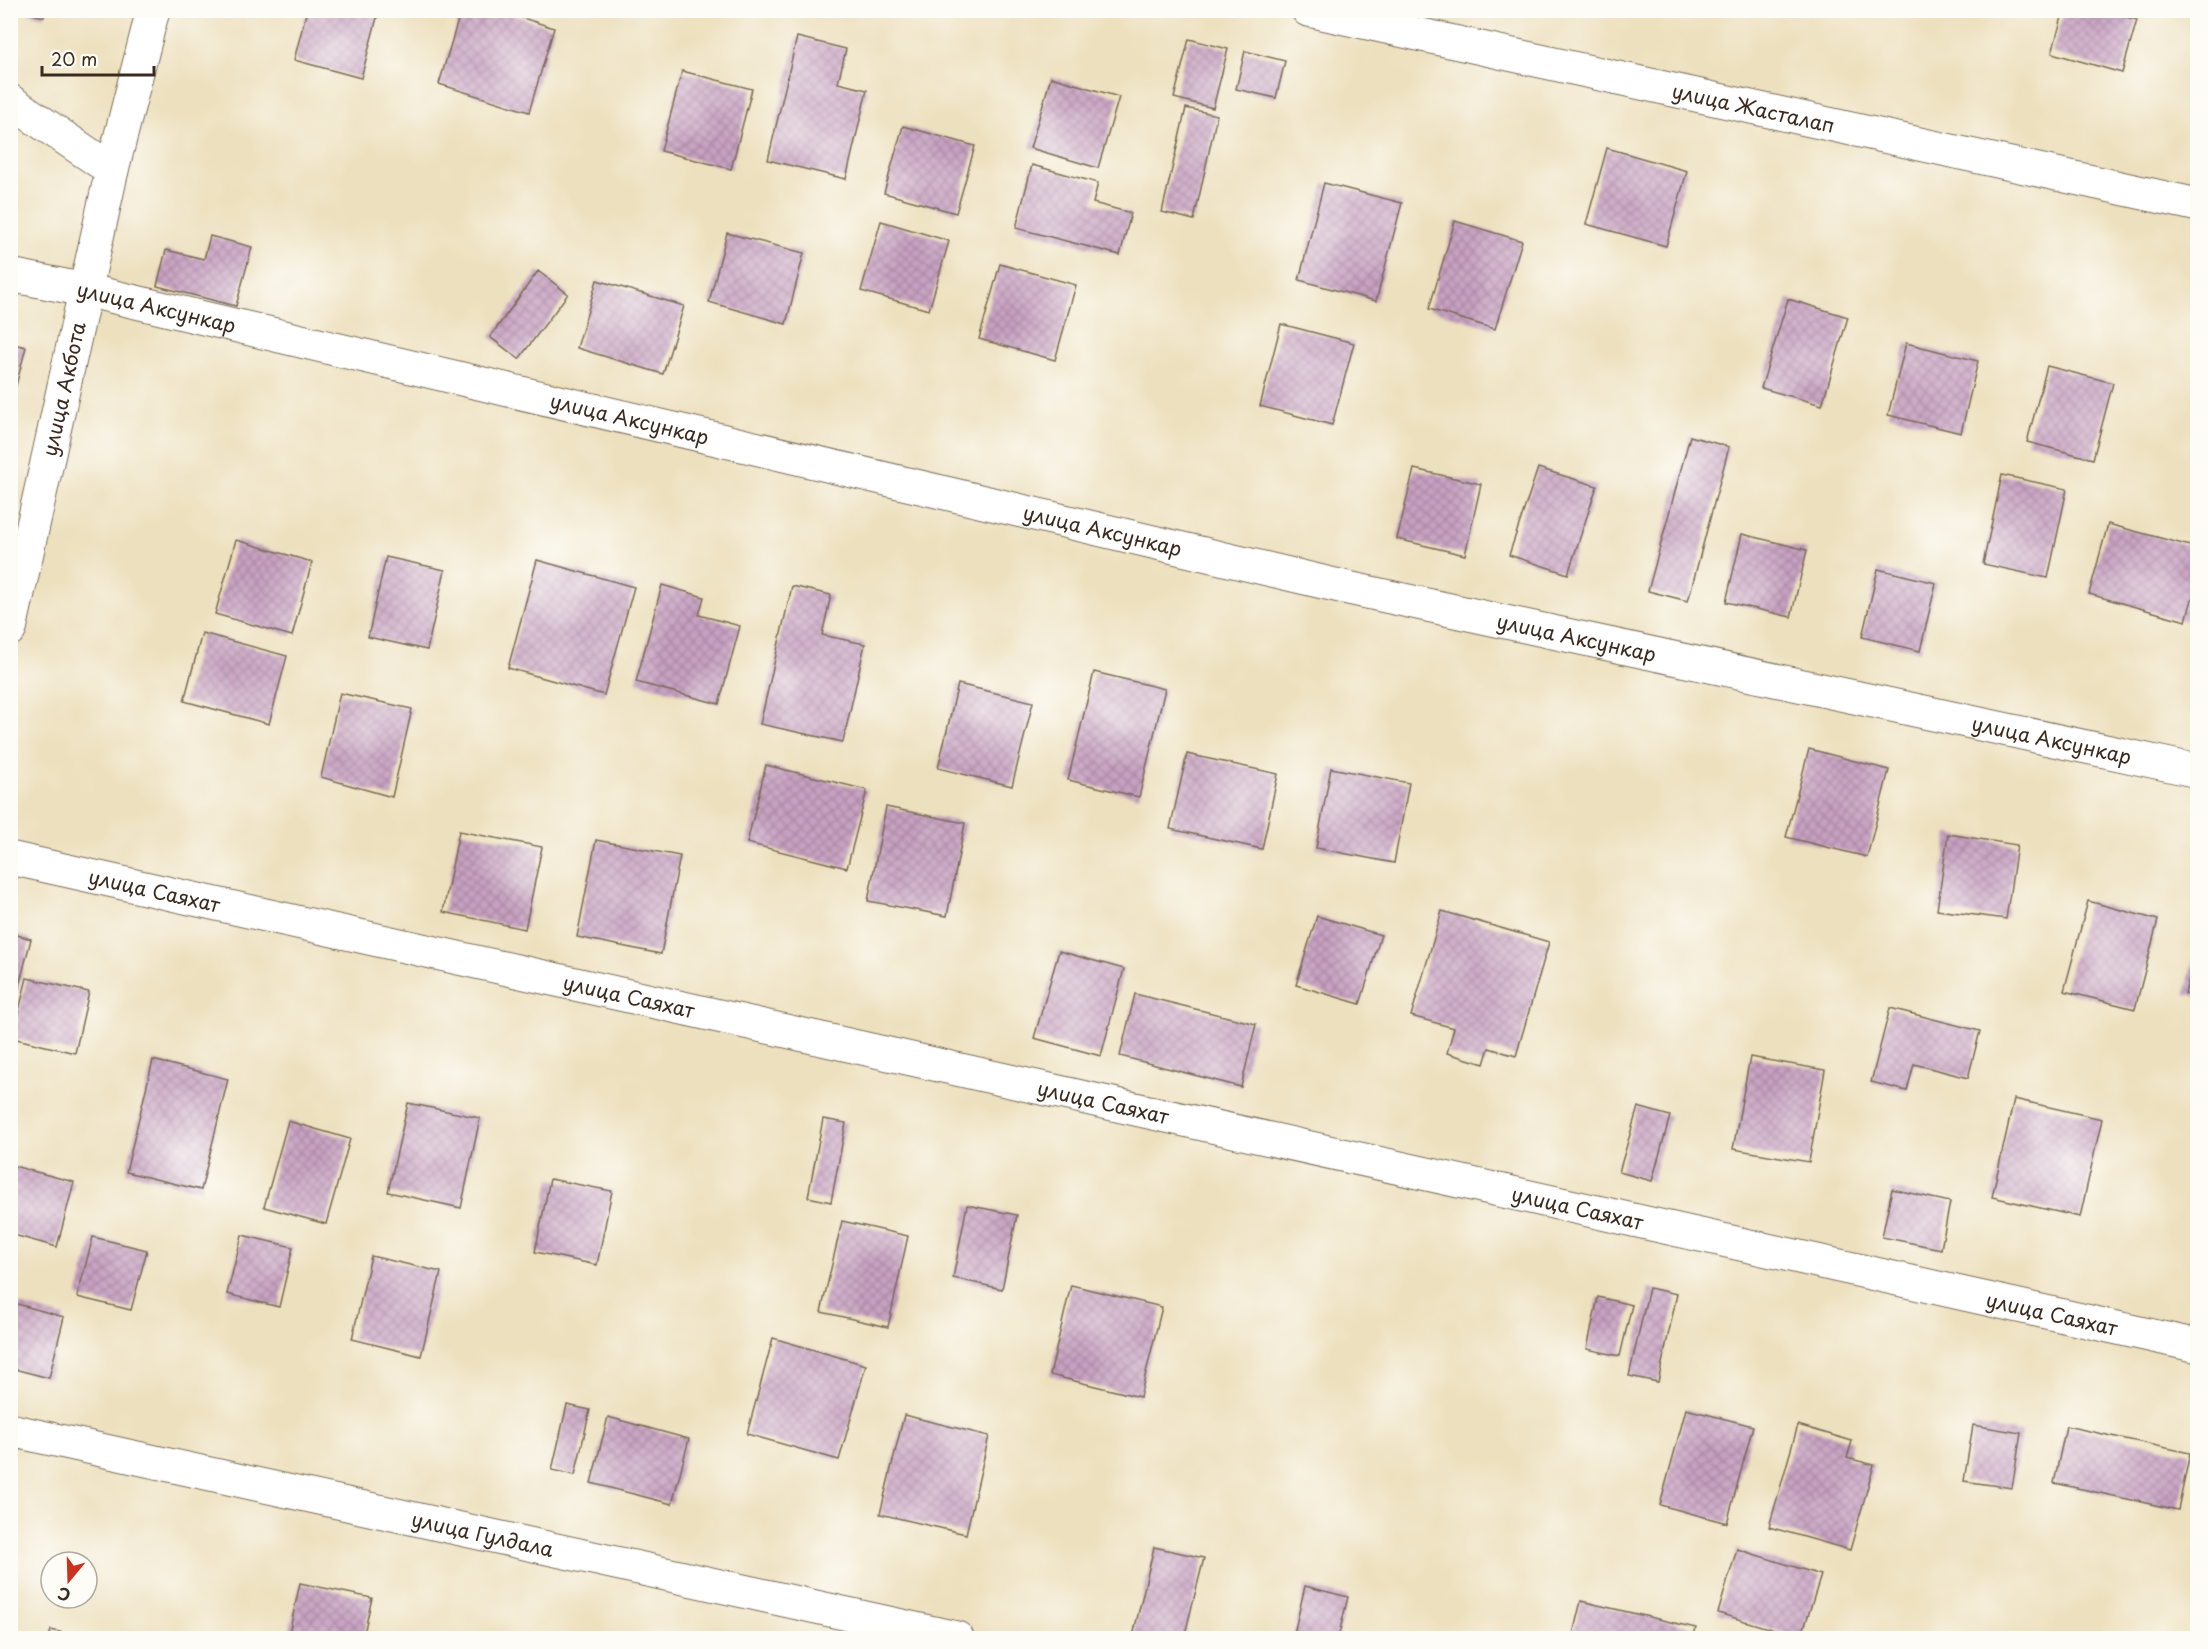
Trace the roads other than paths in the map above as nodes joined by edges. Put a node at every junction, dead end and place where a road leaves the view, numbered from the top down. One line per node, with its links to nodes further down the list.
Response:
1 (153, 10): 4 (street, улица Акбота)
2 (1308, 10): 5 (street, улица Жасталап)
3 (10, 101): 4 (street)
4 (112, 170): 7 (street, улица Акбота)
5 (2198, 205)
6 (10, 275): 7 (street, улица Аксункар)
7 (85, 290): 8 (street, улица Акбота); 9 (street, улица Аксункар)
8 (10, 629)
9 (2198, 771)
10 (10, 858): 11 (street, улица Саяхат)
11 (2198, 1346)
12 (10, 1430): 13 (street, улица Гулдала)
13 (957, 1638)

